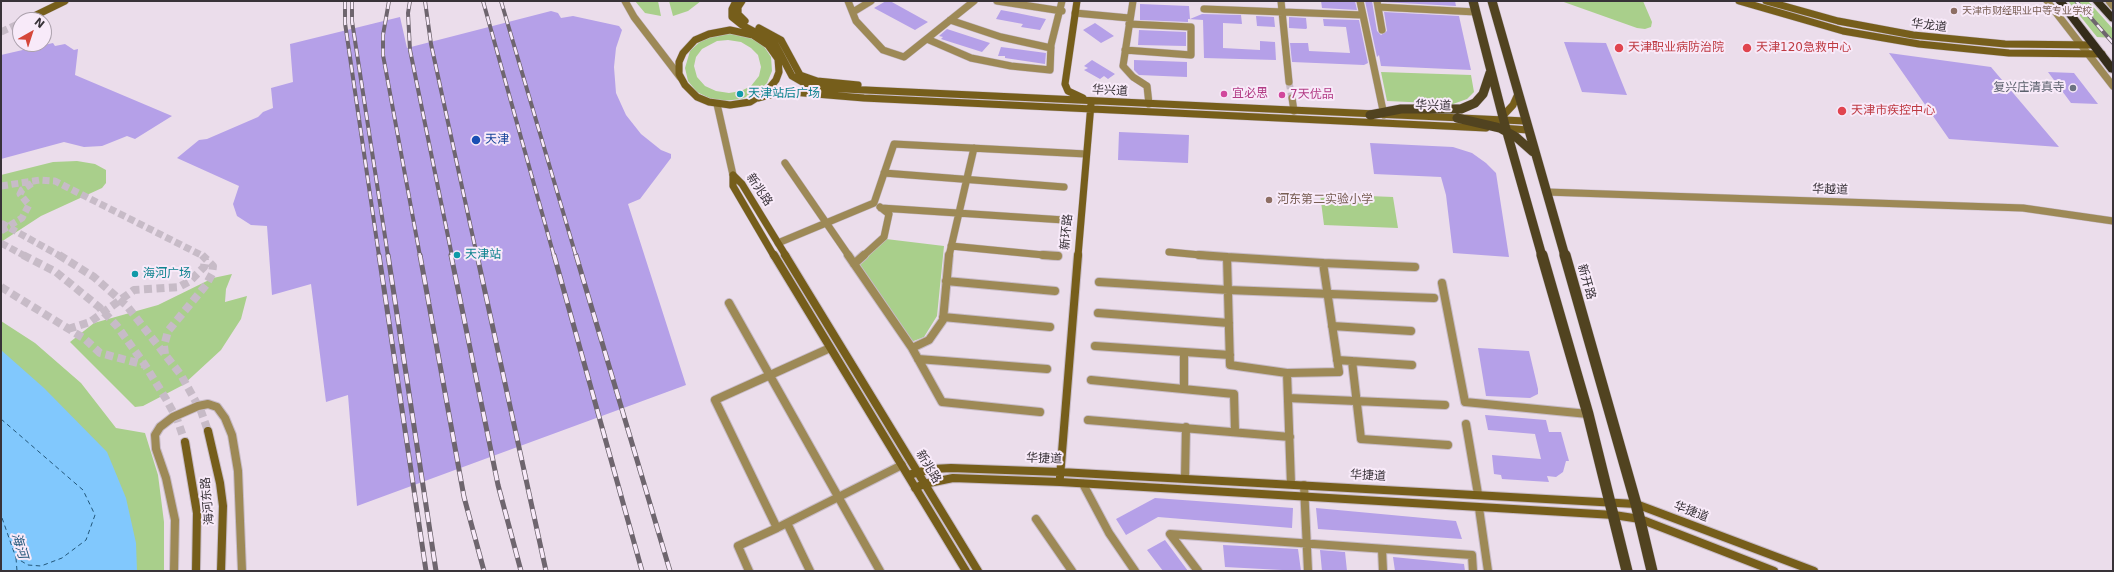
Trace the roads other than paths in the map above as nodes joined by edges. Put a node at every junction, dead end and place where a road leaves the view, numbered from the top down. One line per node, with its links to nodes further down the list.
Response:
1 (64, 1): 26 (street)
2 (625, 1): 43 (street)
3 (736, 1): 46 (street, 华兴道)
4 (742, 1): 46 (street)
5 (848, 1): 27 (street)
6 (871, 1): 27 (street)
7 (974, 1): 33 (street)
8 (997, 1): 25 (street)
9 (1062, 1): 25 (street)
10 (1077, 1): 30 (street)
11 (1133, 1): 34 (street)
12 (1281, 1): 28 (street)
13 (1360, 1): 31 (street)
14 (1473, 1): 29 (main road)
15 (1492, 1): 47 (main road, 新开路)
16 (1739, 1): 38 (street)
17 (1766, 1): 38 (street, 华龙道)
18 (2047, 1): 38 (street)
19 (2060, 1): 38 (highway)
20 (2097, 1): 32 (highway)
21 (2109, 1): 23 (street)
22 (1378, 4): 29 (street); 35 (street)
23 (2113, 6)
24 (1204, 9): 28 (street)
25 (1061, 11): 37 (street)
26 (42, 12)
27 (853, 12): 36 (street)
28 (1282, 12): 31 (street); 44 (street)
29 (1476, 12): 41 (main road)
30 (1075, 13): 34 (street); 52 (street)
31 (1362, 15): 54 (street)
32 (2113, 19)
33 (950, 20): 36 (street); 37 (street)
34 (1129, 21): 39 (street); 39 (street)
35 (1382, 30)
36 (926, 39): 37 (street)
37 (1051, 48)
38 (2087, 48): 42 (highway); 45 (street)
39 (1125, 50): 51 (street)
40 (2113, 57): 42 (highway)
41 (1491, 69): 54 (main road); 58 (main road)
42 (2112, 69)
43 (680, 77): 48 (street); 50 (street)
44 (1290, 82)
45 (2113, 86)
46 (920, 94): 52 (street, 华兴道)
47 (1518, 94): 56 (main road, 新开路); 58 (street)
48 (758, 98): 50 (street); 52 (street, 华兴道)
49 (1292, 98): 53 (street)
50 (716, 104): 65 (street)
51 (1149, 104): 52 (street, 华兴道); 53 (street, 华兴道)
52 (1091, 105): 57 (street, 华兴道); 61 (street, 新环路)
53 (1294, 111): 55 (street, 华兴道)
54 (1384, 113): 55 (main road); 57 (street, 华兴道)
55 (1370, 115)
56 (1525, 121): 58 (street, 华兴道); 59 (main road, 新开路)
57 (1458, 122): 58 (street, 华兴道); 58 (main road)
58 (1503, 124): 59 (street, 华兴道); 62 (main road); 114 (main road)
59 (1528, 130): 62 (main road, 新开路)
60 (974, 148): 61 (street); 64 (street); 66 (street)
61 (1086, 154): 124 (street, 新环路)
62 (1535, 155): 68 (main road, 新开路)
63 (785, 164): 73 (street)
64 (884, 173): 66 (street); 69 (street)
65 (734, 175): 74 (street, 新兆路); 97 (street, 新兆路)
66 (966, 179): 67 (street); 70 (street)
67 (1064, 187)
68 (1546, 192): 72 (street, 华越道); 137 (main road, 新开路)
69 (878, 205): 70 (street); 73 (street); 80 (street)
70 (959, 213): 71 (street); 75 (street)
71 (1064, 220)
72 (2113, 221)
73 (826, 223): 74 (street); 80 (street)
74 (778, 243): 125 (street, 新兆路)
75 (951, 246): 77 (street); 82 (street)
76 (1169, 252): 78 (street)
77 (1058, 256)
78 (1228, 257): 79 (street); 85 (street)
79 (1323, 263): 81 (street); 87 (street)
80 (854, 264): 98 (street)
81 (1415, 268)
82 (946, 281): 86 (street); 91 (street)
83 (1099, 282): 85 (street)
84 (1442, 283): 114 (street)
85 (1228, 290): 87 (street); 92 (street)
86 (1055, 291)
87 (1327, 293): 88 (street); 93 (street)
88 (1434, 298)
89 (729, 302): 107 (street)
90 (1098, 313): 92 (street)
91 (943, 317): 94 (street); 98 (street)
92 (1229, 323): 100 (street)
93 (1332, 326): 95 (street); 102 (street)
94 (1050, 327)
95 (1411, 331)
96 (1095, 346): 99 (street)
97 (830, 348): 107 (street); 123 (street, 新兆路)
98 (912, 348): 101 (street)
99 (1184, 352): 100 (street); 109 (street)
100 (1230, 355): 106 (street)
101 (918, 359): 105 (street); 113 (street)
102 (1337, 360): 103 (street); 106 (street)
103 (1352, 361): 104 (street); 111 (street)
104 (1412, 365)
105 (1047, 369)
106 (1287, 373): 110 (street)
107 (770, 375): 134 (street); 143 (street)
108 (1091, 380): 109 (street)
109 (1184, 389): 119 (street)
110 (1288, 398): 111 (street); 120 (street)
111 (1357, 401): 112 (street); 122 (street)
112 (1445, 405)
113 (1040, 412)
114 (1588, 414): 136 (main road)
115 (1088, 420): 117 (street)
116 (1466, 424): 133 (street)
117 (1186, 428): 119 (street); 126 (street)
118 (208, 431): 148 (street, 海河东路)
119 (1235, 431): 120 (street)
120 (1290, 437): 130 (street)
121 (185, 442): 147 (street, 海河东路)
122 (1448, 445)
123 (902, 465): 125 (street, 新兆路); 134 (street)
124 (1060, 472): 125 (street, 华捷道); 126 (street, 华捷道); 127 (street, 新环路)
125 (913, 474): 128 (street, 新兆路); 132 (street, 新兆路)
126 (1185, 478): 130 (street, 华捷道)
127 (1060, 482): 128 (street, 华捷道); 129 (street, 华捷道)
128 (924, 484): 132 (street, 华捷道); 154 (street, 新兆路)
129 (1083, 484): 135 (street, 华捷道); 156 (street)
130 (1291, 484): 131 (street, 华捷道)
131 (1304, 485): 133 (street, 华捷道); 135 (street)
132 (915, 488): 153 (street, 新兆路)
133 (1478, 494): 136 (street, 华捷道)
134 (838, 497): 142 (street); 152 (street)
135 (1305, 498): 138 (street, 华捷道); 144 (street)
136 (1611, 502): 137 (street, 华捷道); 139 (main road)
137 (1636, 504): 141 (main road, 新开路); 165 (street, 华捷道)
138 (1479, 508): 139 (street, 华捷道); 161 (street)
139 (1614, 515): 141 (street, 华捷道); 162 (main road)
140 (1036, 519): 155 (street)
141 (1640, 519): 163 (main road, 新开路); 164 (street, 华捷道)
142 (786, 523): 143 (street); 151 (street)
143 (777, 528): 150 (street)
144 (1306, 542): 145 (street); 157 (street); 158 (street)
145 (1382, 549): 159 (street); 160 (street)
146 (174, 571): 149 (street)
147 (196, 571)
148 (221, 571)
149 (242, 571)
150 (750, 571)
151 (810, 571)
152 (880, 571)
153 (966, 571)
154 (978, 571)
155 (1072, 571)
156 (1135, 571)
157 (1198, 571)
158 (1308, 571)
159 (1383, 571)
160 (1473, 571)
161 (1488, 571)
162 (1627, 571)
163 (1652, 571)
164 (1774, 571)
165 (1814, 571)

